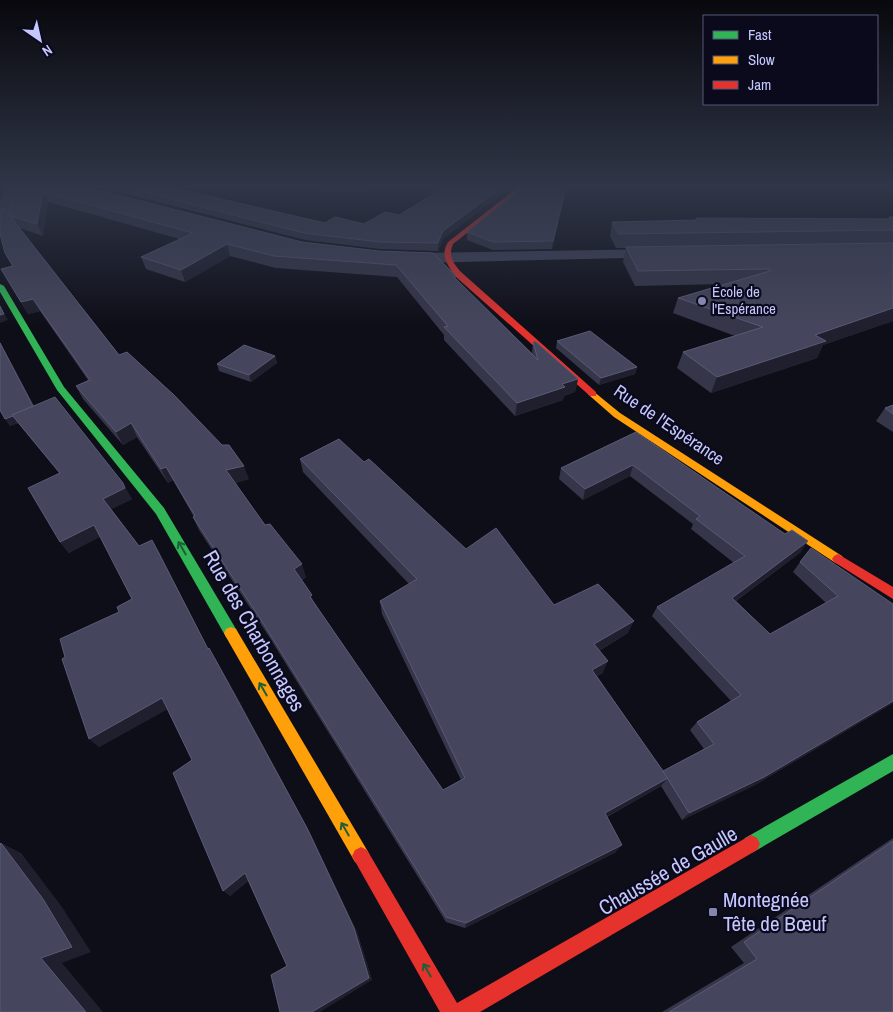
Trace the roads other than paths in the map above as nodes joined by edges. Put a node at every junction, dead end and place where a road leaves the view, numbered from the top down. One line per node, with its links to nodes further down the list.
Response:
1 (464, 232): 4 (street)
2 (678, 254): 4 (street)
3 (404, 257): 4 (street)
4 (446, 258): 6 (street, Rue de l'Espérance)
5 (0, 286): 8 (street, Rue des Charbonnages, one-way to 5)
6 (893, 594)
7 (893, 762): 9 (street, Chaussée de Gaulle)
8 (451, 1012)
9 (460, 1012)

